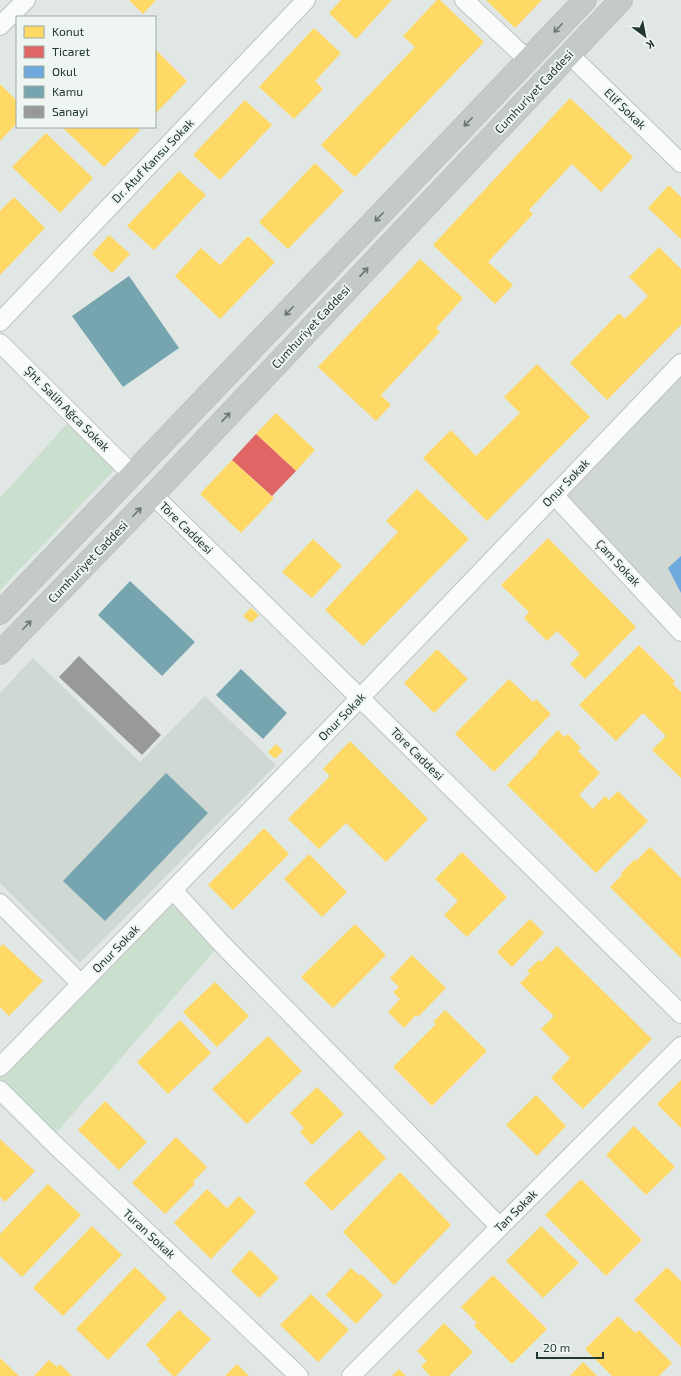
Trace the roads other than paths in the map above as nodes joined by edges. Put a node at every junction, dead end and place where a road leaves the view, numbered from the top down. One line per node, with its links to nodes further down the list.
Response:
1 (26, 0): 6 (street)
2 (306, 0): 10 (street, Dr. Atuf Kansu Sokak)
3 (464, 0): 8 (street)
4 (585, 0): 8 (highway, one-way to 8)
5 (621, 0): 7 (highway, Cumhuriyet Caddesi)
6 (0, 26)
7 (570, 55): 9 (street, Elif Sokak); 14 (highway, Cumhuriyet Caddesi, one-way to 7)
8 (528, 60): 13 (highway, one-way to 13)
9 (681, 163)
10 (0, 322)
11 (0, 343): 13 (street, Şht. Salih Ağca Sokak)
12 (681, 363): 15 (street, Onur Sokak)
13 (133, 474): 16 (highway)
14 (153, 495): 18 (highway, Cumhuriyet Caddesi, one-way to 14); 19 (street, Töre Caddesi)
15 (554, 495): 17 (street, Çam Sokak); 19 (street, Onur Sokak)
16 (0, 613)
17 (681, 632)
18 (0, 653)
19 (360, 698): 20 (street, Onur Sokak); 23 (street, Töre Caddesi)
20 (173, 890): 22 (street, Onur Sokak); 27 (street)
21 (0, 903): 22 (street)
22 (81, 984): 25 (street, Onur Sokak)
23 (681, 1014)
24 (681, 1046): 27 (street, Tan Sokak)
25 (0, 1067)
26 (0, 1090): 28 (street, Turan Sokak)
27 (500, 1227): 29 (street, Tan Sokak)
28 (299, 1376)
29 (351, 1376)

